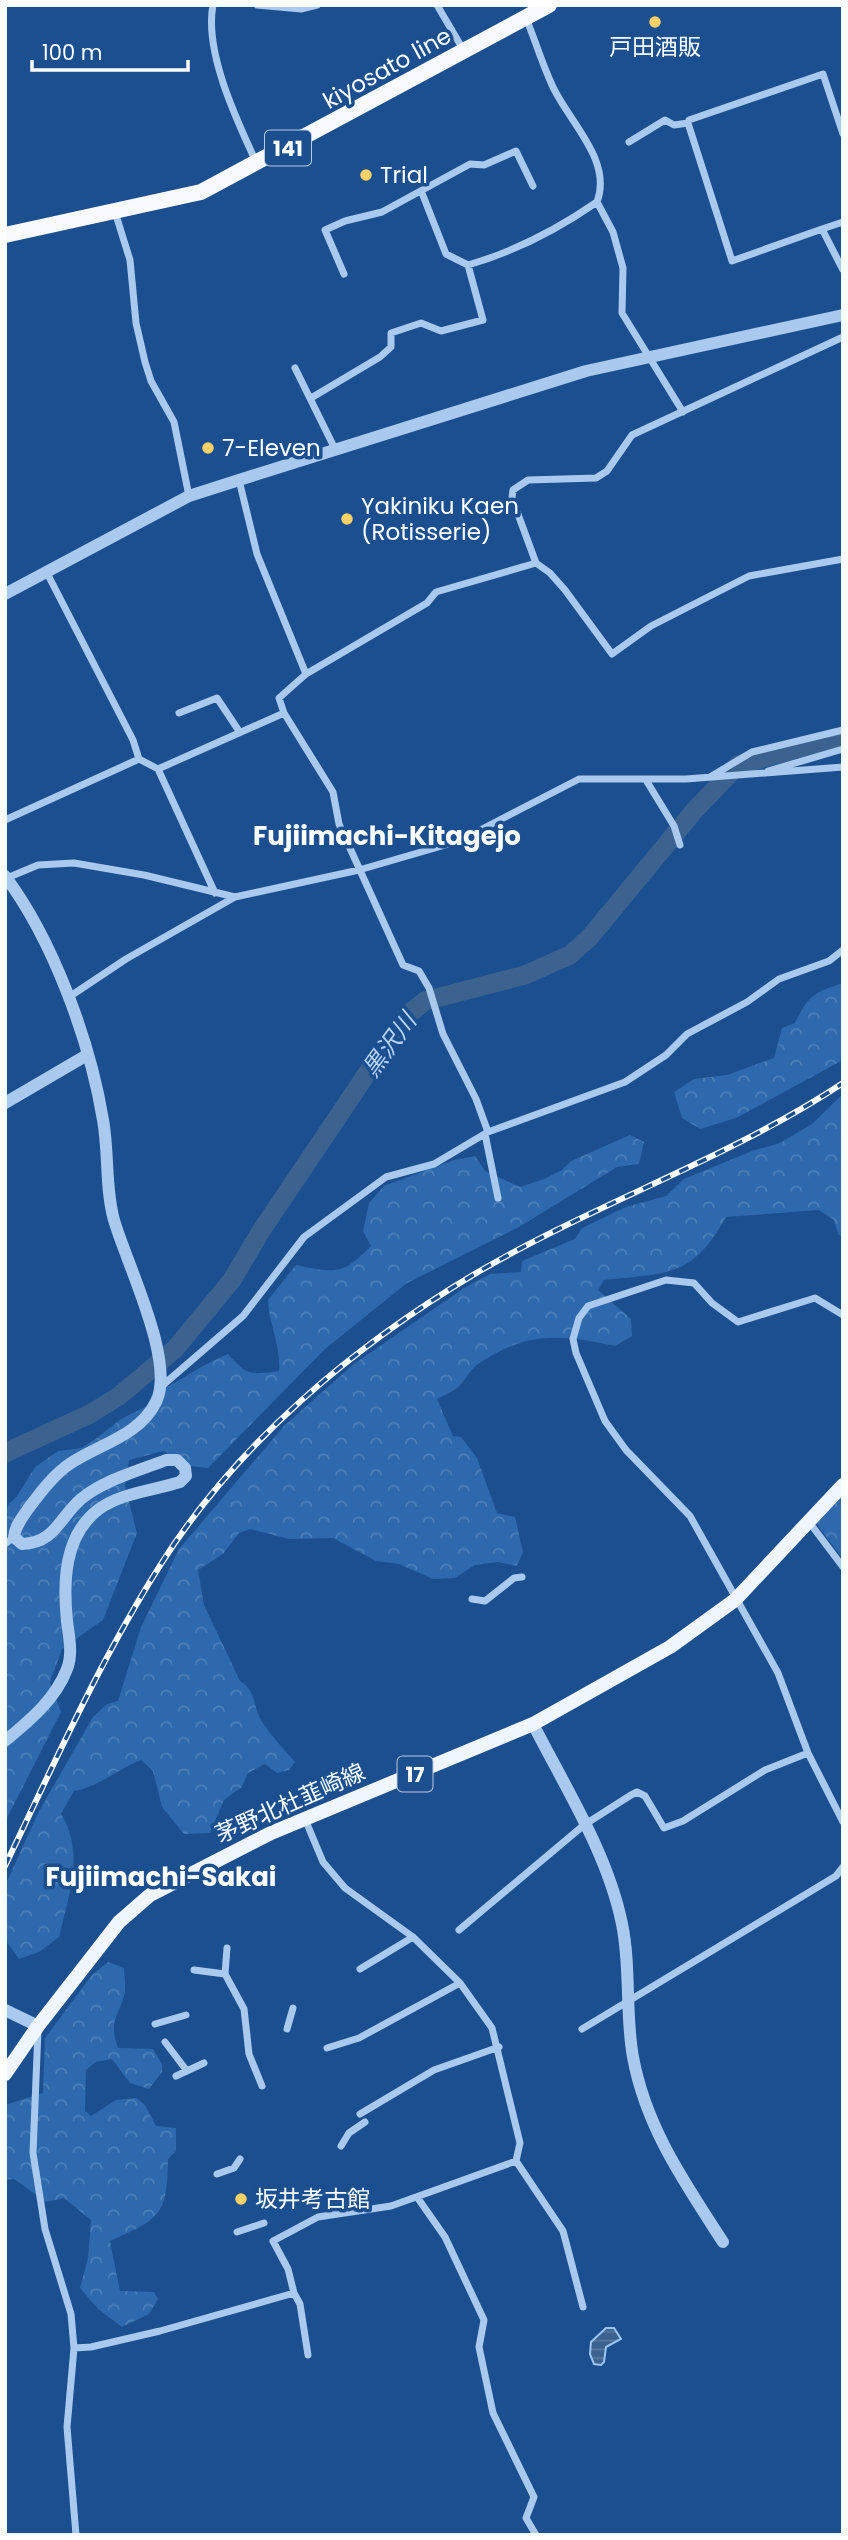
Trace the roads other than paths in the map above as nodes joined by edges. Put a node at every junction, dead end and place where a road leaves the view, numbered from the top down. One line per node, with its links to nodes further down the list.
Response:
1 (213, 5): 13 (street)
2 (257, 5): 3 (street)
3 (317, 5)
4 (436, 5): 7 (street)
5 (549, 5): 6 (highway, kiyosato line / 141)
6 (526, 18): 7 (highway, kiyosato line / 141); 16 (street)
7 (465, 52): 13 (highway, kiyosato line / 141)
8 (831, 97): 9 (street); 10 (street); 11 (street)
9 (842, 100)
10 (688, 123): 12 (street); 19 (street)
11 (843, 134)
12 (629, 142)
13 (257, 164): 17 (highway, kiyosato line / 141)
14 (533, 186): 15 (street)
15 (422, 192): 21 (street); 23 (street)
16 (597, 202): 21 (street); 26 (street)
17 (115, 211): 20 (highway, kiyosato line / 141); 32 (street)
18 (843, 222): 19 (street)
19 (822, 229): 22 (street)
20 (5, 235)
21 (468, 265): 28 (street)
22 (843, 271)
23 (344, 274)
24 (843, 315): 26 (street)
25 (843, 337): 29 (street)
26 (647, 357): 29 (street); 30 (street)
27 (295, 368): 28 (street)
28 (311, 398): 30 (street)
29 (683, 412): 34 (street)
30 (335, 449): 31 (street)
31 (239, 480): 32 (street); 37 (street)
32 (189, 496): 35 (street)
33 (843, 559): 34 (street)
34 (536, 564): 37 (street)
35 (47, 573): 36 (street); 43 (street)
36 (5, 594)
37 (306, 674): 39 (street)
38 (179, 713): 41 (street)
39 (284, 713): 41 (street); 51 (street)
40 (843, 730): 47 (street)
41 (239, 731): 45 (street)
42 (843, 749): 46 (street)
43 (139, 760): 45 (street); 49 (street)
44 (843, 767): 46 (street)
45 (158, 769): 53 (street)
46 (764, 773): 47 (street)
47 (712, 777): 48 (street)
48 (646, 780): 50 (street); 51 (street)
49 (5, 820)
50 (679, 842)
51 (359, 870): 54 (street); 59 (street)
52 (6, 877): 53 (street); 56 (street)
53 (215, 893): 54 (street)
54 (234, 897): 56 (street)
55 (843, 950): 59 (street)
56 (68, 998): 57 (street)
57 (87, 1055): 58 (street); 62 (street)
58 (5, 1103)
59 (486, 1133): 60 (street); 62 (street)
60 (498, 1198)
61 (843, 1315): 69 (street)
62 (163, 1385): 65 (street)
63 (843, 1485): 64 (main road, 茅野北杜韮崎線 / 17)
64 (809, 1521): 66 (street); 69 (main road, 茅野北杜韮崎線 / 17)
65 (10, 1540): 71 (street)
66 (843, 1567)
67 (522, 1577): 68 (street)
68 (472, 1599)
69 (735, 1600): 70 (main road, 茅野北杜韮崎線 / 17); 72 (street)
70 (533, 1724): 73 (main road, 茅野北杜韮崎線 / 17); 75 (street)
71 (5, 1741)
72 (808, 1753): 74 (street); 75 (street)
73 (305, 1818): 78 (street); 89 (main road, 茅野北杜韮崎線 / 17)
74 (843, 1822)
75 (584, 1825): 77 (street); 84 (street)
76 (843, 1867): 84 (street)
77 (459, 1930)
78 (413, 1937): 80 (street); 83 (street)
79 (227, 1948): 82 (street)
80 (360, 1969)
81 (194, 1970): 82 (street)
82 (225, 1974): 99 (street)
83 (460, 1983): 93 (street); 94 (street)
84 (627, 2002): 91 (street); 109 (street)
85 (293, 2008): 90 (street)
86 (7, 2011): 89 (street)
87 (186, 2015): 88 (street)
88 (155, 2024)
89 (38, 2026): 97 (main road, 茅野北杜韮崎線 / 17); 112 (street)
90 (286, 2029)
91 (582, 2029)
92 (165, 2042): 96 (street)
93 (499, 2047): 100 (street); 104 (street)
94 (327, 2048)
95 (204, 2063): 96 (street)
96 (187, 2071): 98 (street)
97 (5, 2074)
98 (176, 2076)
99 (262, 2086)
100 (360, 2114)
101 (365, 2122): 102 (street)
102 (341, 2146)
103 (240, 2159): 105 (street)
104 (516, 2161): 106 (street); 111 (street)
105 (217, 2174)
106 (417, 2197): 110 (street); 115 (street)
107 (264, 2223): 108 (street)
108 (237, 2232)
109 (723, 2242)
110 (294, 2293): 112 (street); 113 (street)
111 (583, 2307)
112 (74, 2348): 114 (street)
113 (308, 2355)
114 (76, 2535)
115 (536, 2535)

